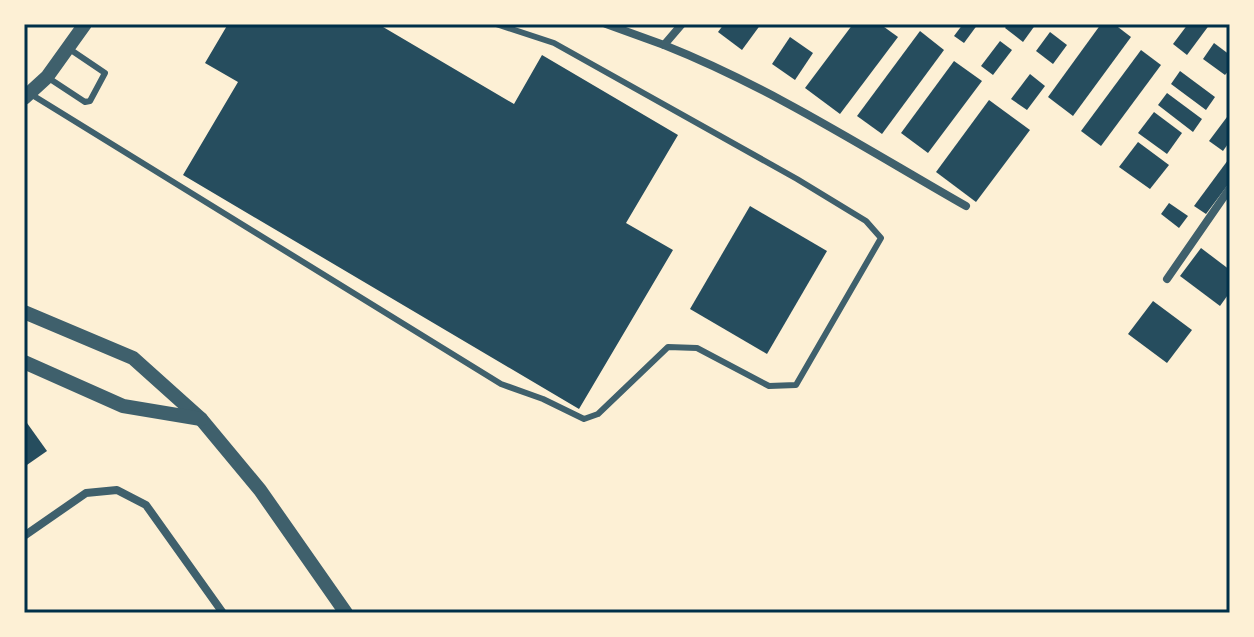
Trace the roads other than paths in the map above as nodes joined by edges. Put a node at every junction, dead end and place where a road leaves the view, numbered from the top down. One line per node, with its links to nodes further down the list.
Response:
1 (496, 24): 8 (lane)
2 (606, 24): 5 (street)
3 (682, 24): 5 (street)
4 (83, 25): 6 (street)
5 (664, 45): 10 (street)
6 (68, 48): 7 (street); 7 (lane)
7 (47, 77): 8 (street)
8 (27, 96)
9 (1230, 188): 11 (street)
10 (966, 206)
11 (1167, 279)
12 (24, 312): 14 (street)
13 (24, 362): 14 (street)
14 (201, 419): 17 (street)
15 (24, 536): 16 (street)
16 (223, 613)
17 (346, 613)

